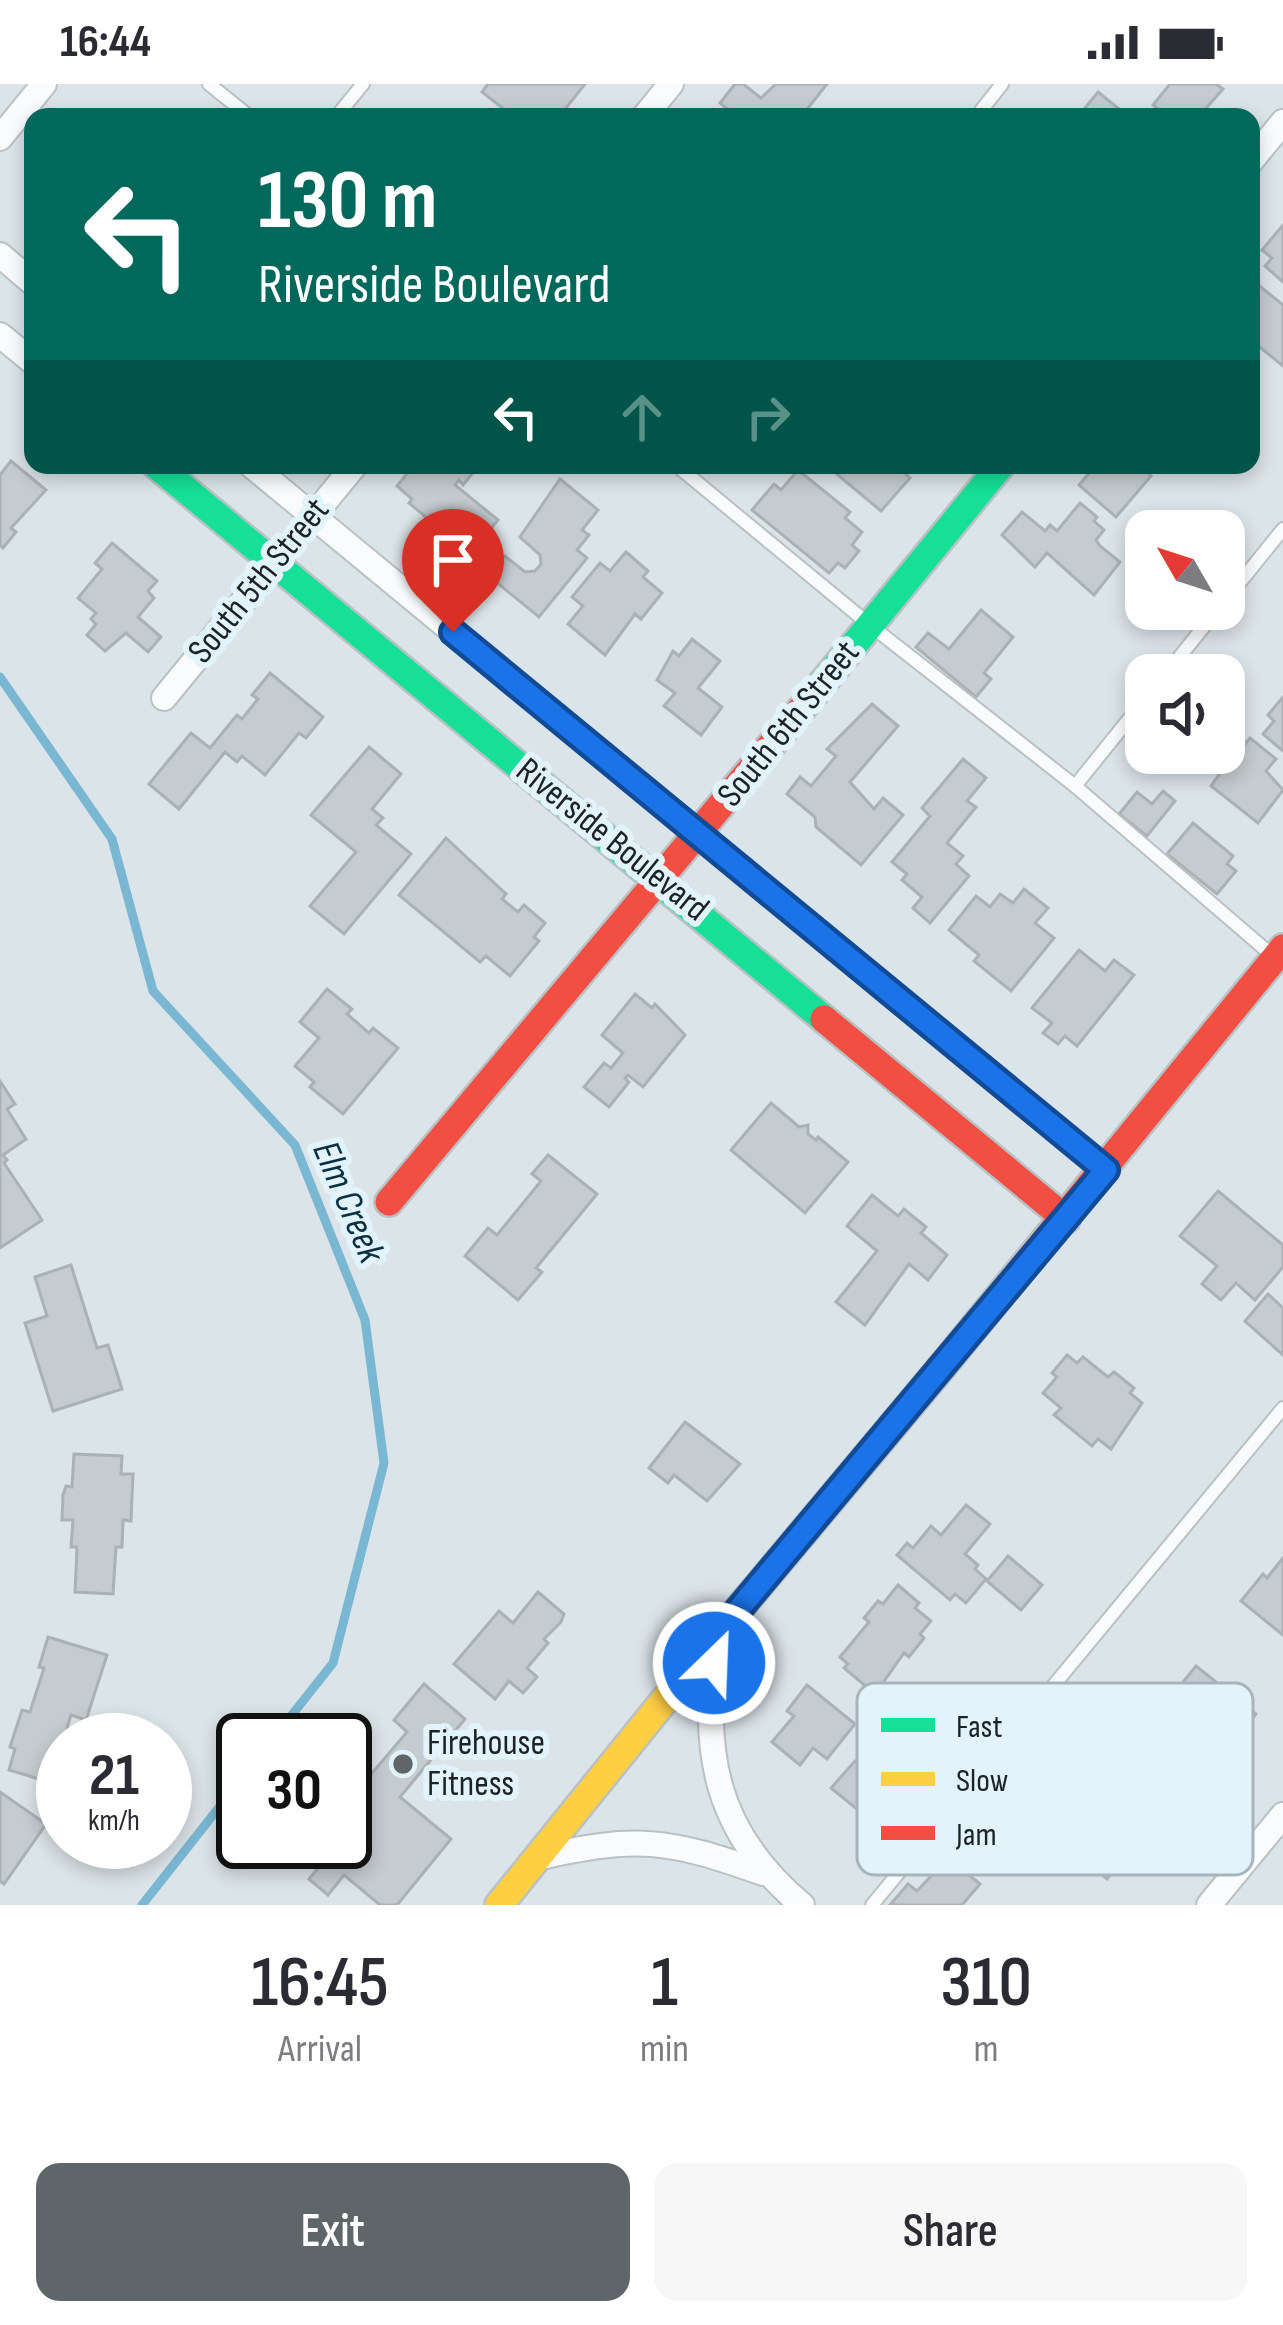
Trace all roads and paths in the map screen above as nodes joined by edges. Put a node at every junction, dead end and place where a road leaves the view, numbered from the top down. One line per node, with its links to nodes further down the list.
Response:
1 (44, 84): 6 (street)
2 (209, 84): 7 (lane)
3 (363, 84): 8 (lane)
4 (671, 84): 9 (street)
5 (1003, 84): 10 (lane)
6 (25, 108)
7 (239, 108)
8 (343, 108)
9 (651, 108)
10 (983, 108)
11 (24, 109): 13 (street)
12 (1283, 122): 14 (street)
13 (0, 139)
14 (1260, 150)
15 (0, 255): 16 (street)
16 (24, 275)
17 (0, 334): 18 (street)
18 (24, 354)
19 (167, 474): 26 (street, Riverside Boulevard)
20 (262, 474): 24 (street, Riverside Boulevard)
21 (348, 474): 24 (street, South 5th Street)
22 (697, 474): 28 (lane)
23 (994, 474): 28 (street, South 6th Street)
24 (312, 517): 26 (street, South 5th Street); 34 (street, Riverside Boulevard)
25 (1283, 529): 27 (lane)
26 (274, 563): 31 (street, South 5th Street); 35 (street, Riverside Boulevard)
27 (1245, 576)
28 (870, 625): 33 (lane); 34 (street, South 6th Street)
29 (1202, 630): 30 (lane)
30 (1182, 654)
31 (164, 698)
32 (1125, 724): 33 (lane)
33 (1076, 786): 36 (lane)
34 (698, 834): 35 (street, South 6th Street); 37 (street, Riverside Boulevard)
35 (662, 880): 38 (street, South 6th Street); 39 (street, Riverside Boulevard)
36 (1279, 953): 37 (street)
37 (1106, 1170): 39 (street)
38 (388, 1202)
39 (1066, 1219): 41 (street)
40 (1283, 1408): 42 (lane)
41 (718, 1634): 45 (street); 46 (street)
42 (1056, 1683)
43 (1283, 1815): 44 (street)
44 (1253, 1855)
45 (537, 1858): 46 (street); 50 (street)
46 (765, 1874): 51 (street)
47 (897, 1875): 52 (lane)
48 (1237, 1875): 49 (street)
49 (1217, 1902)
50 (499, 1905)
51 (802, 1905)
52 (872, 1905)

